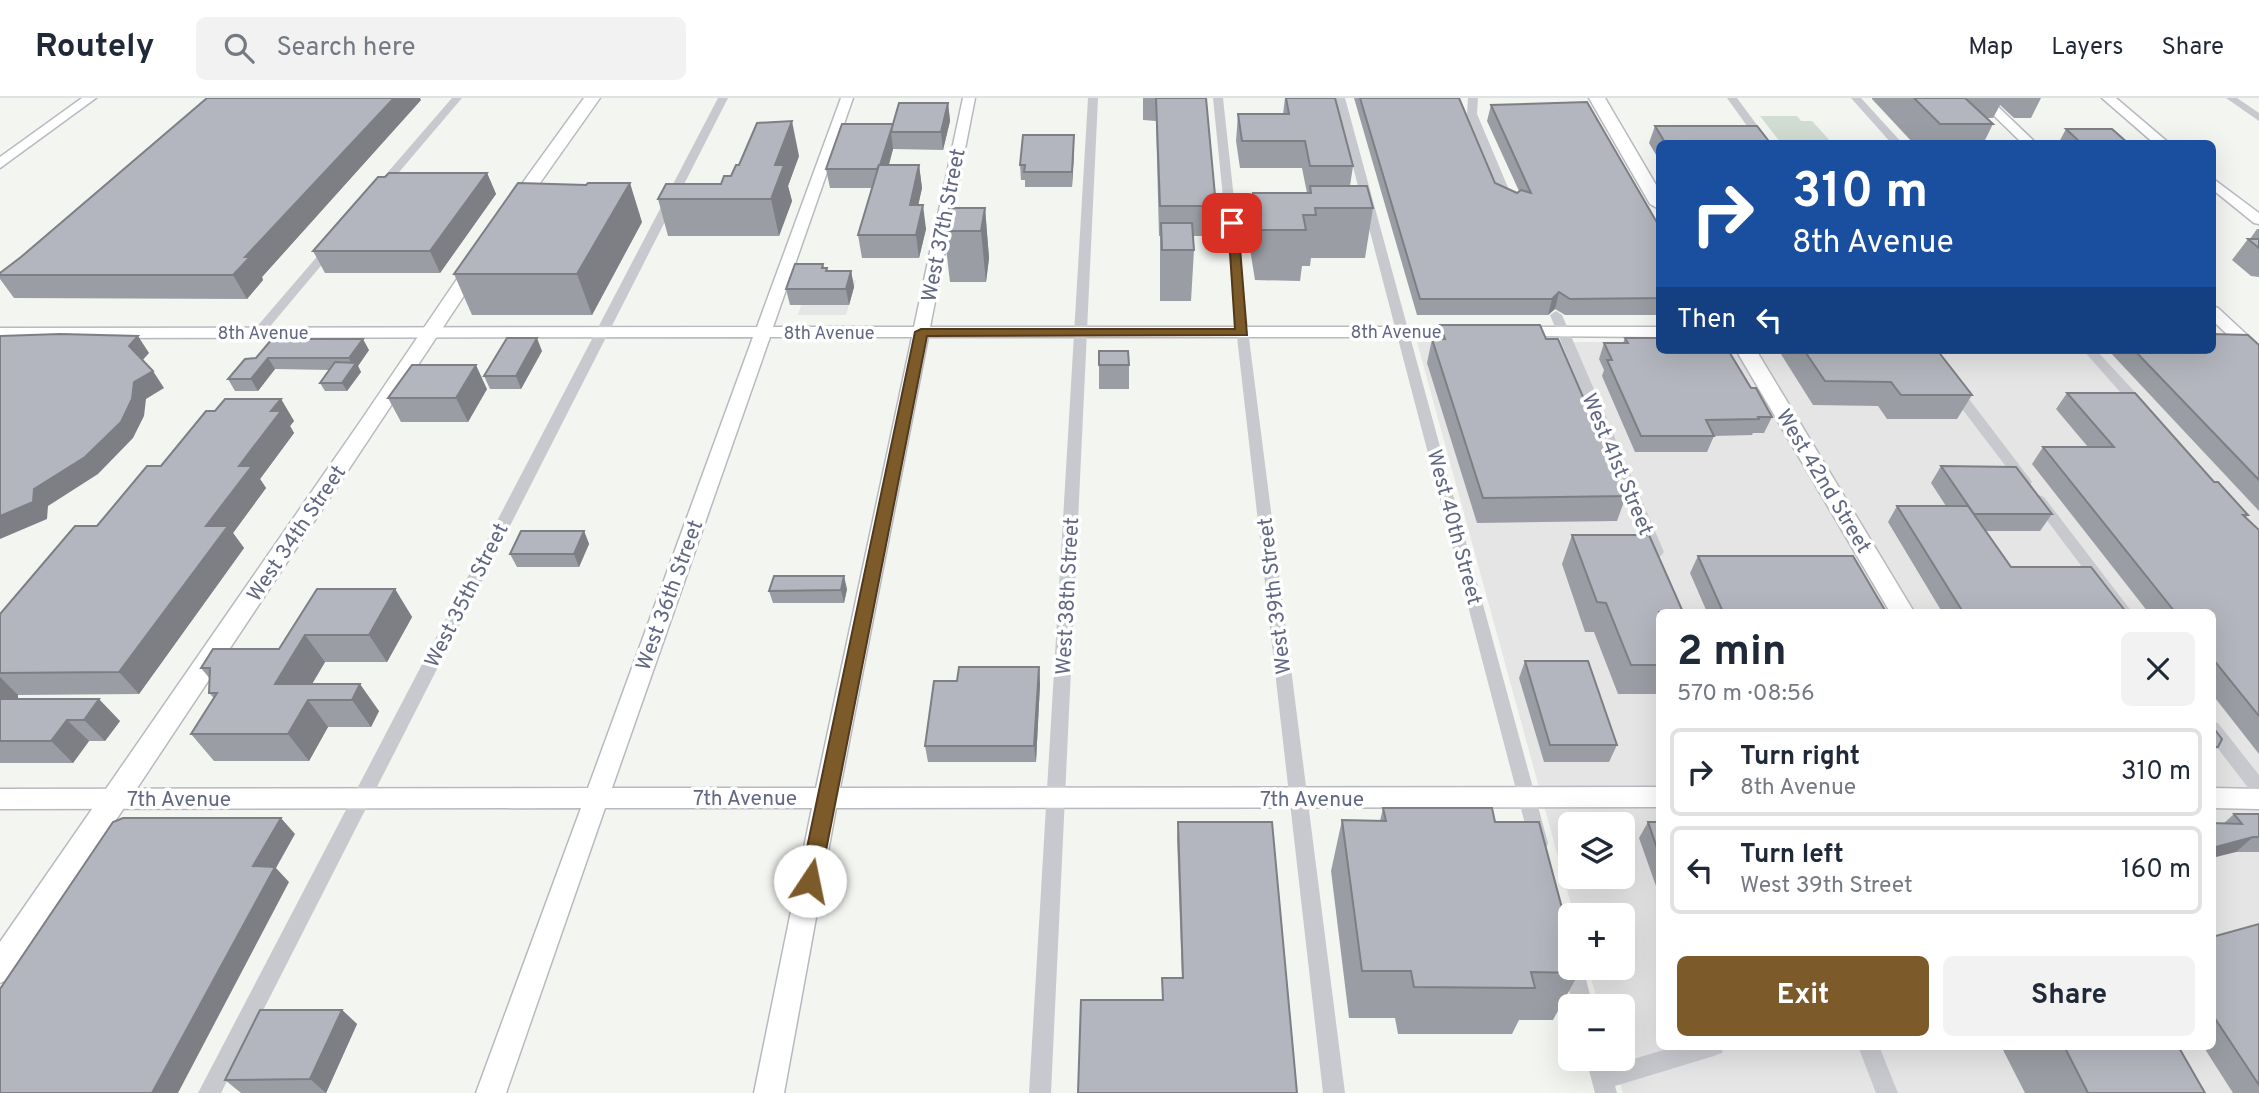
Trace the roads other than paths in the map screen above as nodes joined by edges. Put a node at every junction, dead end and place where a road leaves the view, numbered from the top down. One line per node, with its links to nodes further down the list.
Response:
1 (90, 98): 22 (main road)
2 (457, 98): 25 (street)
3 (592, 98): 28 (main road)
4 (723, 98): 46 (street, West 35th Street)
5 (846, 98): 35 (main road, West 36th Street)
6 (969, 98): 36 (main road, West 37th Street)
7 (1093, 98): 37 (street, West 38th Street)
8 (1218, 98): 38 (street, West 39th Street)
9 (1340, 98): 39 (street, West 40th Street)
10 (1473, 98): 26 (street)
11 (1597, 98): 24 (main road)
12 (1732, 98): 18 (street)
13 (1856, 98): 19 (street)
14 (1982, 98): 20 (main road)
15 (2108, 98): 21 (main road)
16 (2231, 98): 17 (street)
17 (2259, 118)
18 (1763, 140)
19 (1894, 140)
20 (2027, 140)
21 (2159, 140)
22 (0, 164)
23 (2216, 185): 27 (main road)
24 (1656, 199)
25 (371, 200)
26 (1510, 204)
27 (2259, 220)
28 (501, 226)
29 (336, 240): 33 (street)
30 (486, 248): 34 (main road, West 34th Street)
31 (1556, 315): 40 (street, West 41st Street)
32 (2216, 315): 43 (main road)
33 (258, 332): 34 (main road, 8th Avenue); 45 (main road, 8th Avenue)
34 (430, 332): 46 (main road, 8th Avenue); 63 (main road, West 34th Street)
35 (762, 332): 36 (main road, 8th Avenue); 46 (main road, 8th Avenue); 57 (main road, West 36th Street)
36 (921, 332): 37 (main road, 8th Avenue); 59 (main road, West 37th Street)
37 (1081, 332): 38 (main road, 8th Avenue); 60 (street, West 38th Street)
38 (1242, 332): 39 (main road, 8th Avenue); 64 (street, West 39th Street)
39 (1402, 332): 40 (main road, 8th Avenue); 61 (street, West 40th Street)
40 (1563, 332): 41 (main road, 8th Avenue); 52 (street, West 41st Street)
41 (1656, 332)
42 (2216, 332): 43 (main road)
43 (2235, 332): 44 (main road); 49 (main road)
44 (2259, 332)
45 (0, 333)
46 (601, 333): 67 (street, West 35th Street)
47 (1748, 354): 53 (main road, West 42nd Street)
48 (2092, 354): 51 (street)
49 (2259, 355)
50 (1949, 382): 54 (street)
51 (2155, 422)
52 (1660, 562)
53 (1900, 609)
54 (2122, 609)
55 (2216, 733): 56 (street)
56 (2259, 789)
57 (597, 797): 59 (main road, 7th Avenue); 67 (main road, 7th Avenue); 74 (main road, West 36th Street)
58 (1656, 797): 61 (main road, 7th Avenue)
59 (826, 798): 60 (main road, 7th Avenue); 75 (main road, West 37th Street)
60 (1056, 798): 64 (main road, 7th Avenue); 76 (street, West 38th Street)
61 (1528, 798): 64 (main road, 7th Avenue); 68 (street, West 40th Street)
62 (0, 799): 63 (main road, 7th Avenue)
63 (115, 799): 67 (main road, 7th Avenue); 69 (main road, West 34th Street)
64 (1299, 799): 77 (street, West 39th Street)
65 (2216, 799): 66 (main road)
66 (2259, 799)
67 (360, 800): 73 (street, West 35th Street)
68 (1545, 863)
69 (0, 968)
70 (1699, 1050): 72 (street)
71 (1870, 1050): 78 (street)
72 (1601, 1077)
73 (209, 1093)
74 (491, 1093)
75 (769, 1093)
76 (1040, 1093)
77 (1334, 1093)
78 (1888, 1093)

